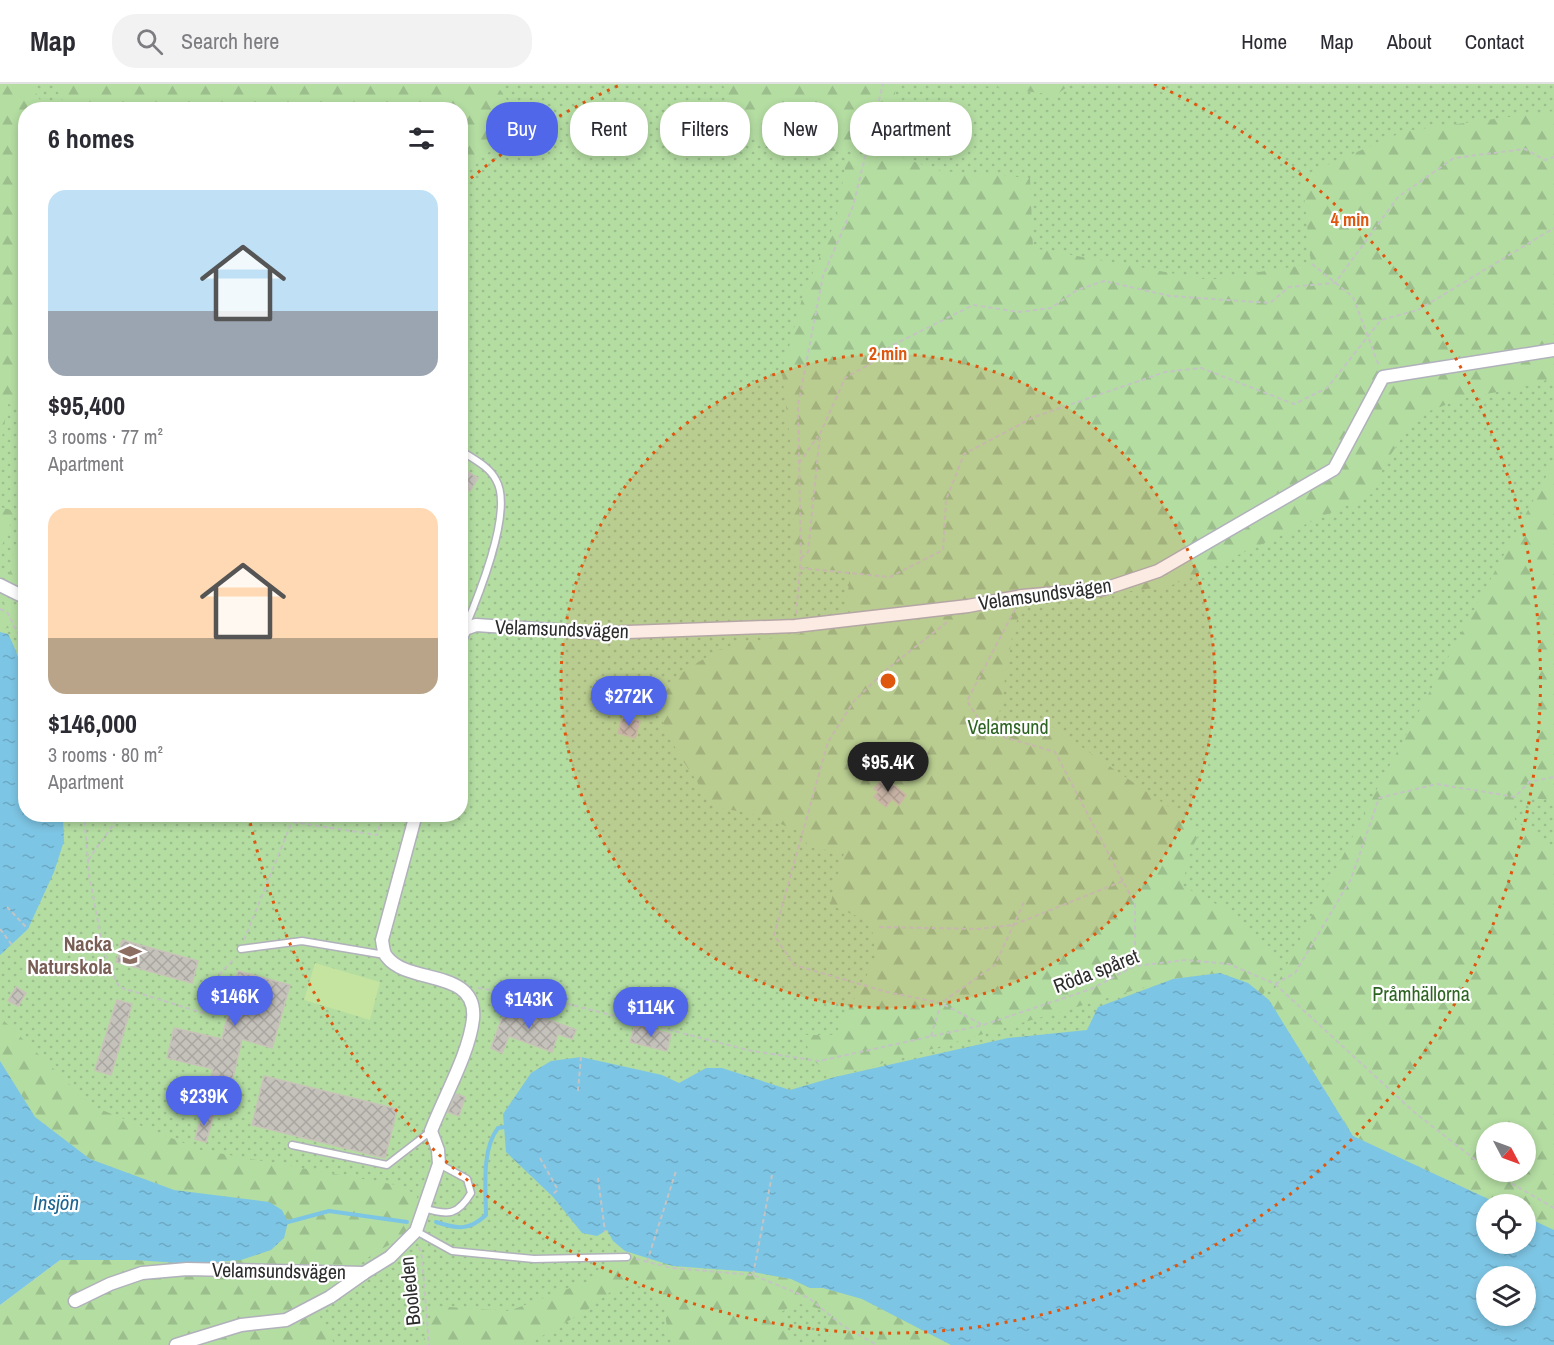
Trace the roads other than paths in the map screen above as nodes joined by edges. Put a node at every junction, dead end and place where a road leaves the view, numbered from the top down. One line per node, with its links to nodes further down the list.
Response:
1 (1554, 350): 6 (street, Velamsundsvägen)
2 (468, 455): 5 (lane)
3 (0, 585): 4 (street)
4 (18, 594)
5 (468, 622)
6 (468, 631)
7 (414, 822): 9 (street)
8 (241, 949): 9 (lane)
9 (385, 956): 10 (street)
10 (430, 1131): 11 (lane); 12 (street)
11 (292, 1145)
12 (439, 1164): 13 (street, Velamsundsvägen); 13 (lane)
13 (424, 1208): 14 (street, Velamsundsvägen)
14 (414, 1234): 15 (lane); 16 (street, Velamsundsvägen)
15 (627, 1257)
16 (364, 1273): 17 (street, Velamsundsvägen); 18 (street)
17 (75, 1301)
18 (176, 1345)

